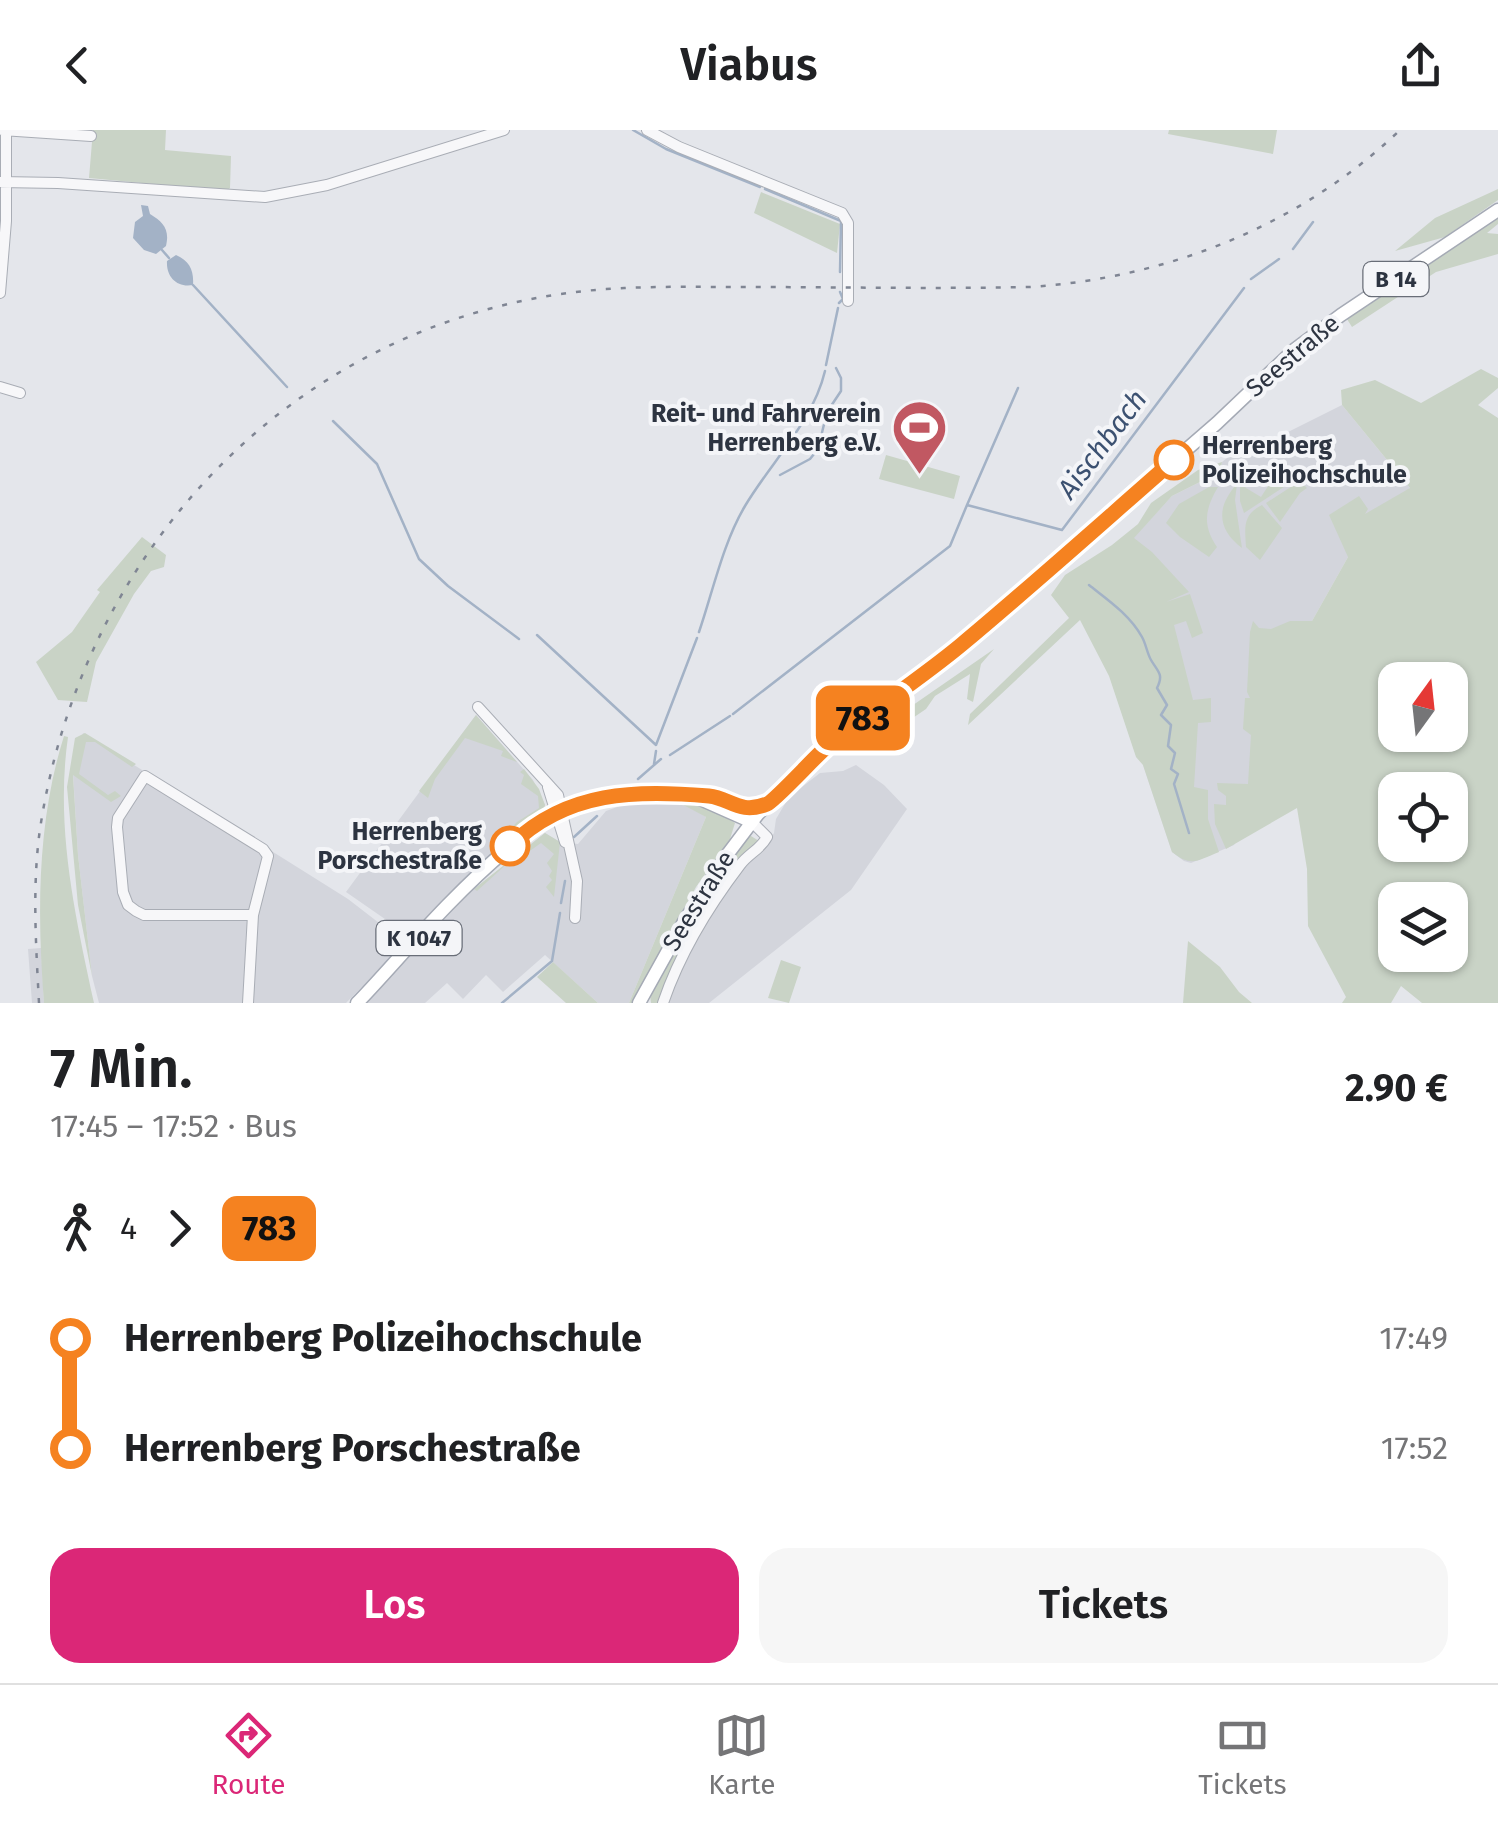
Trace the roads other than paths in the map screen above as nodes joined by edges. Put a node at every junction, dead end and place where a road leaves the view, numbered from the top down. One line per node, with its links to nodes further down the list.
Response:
1 (4, 130): 4 (street); 5 (street)
2 (504, 130): 5 (street)
3 (647, 130): 8 (street)
4 (90, 136)
5 (3, 182): 7 (street)
6 (1498, 210): 12 (main road, Seestraße / B 14)
7 (0, 293)
8 (848, 302)
9 (0, 387): 10 (street)
10 (20, 392)
11 (478, 707): 14 (street)
12 (768, 804): 13 (main road); 15 (main road, Seestraße / B 14)
13 (736, 812): 14 (main road, K 1047); 15 (main road, K 1047); 16 (main road)
14 (559, 815): 18 (street); 21 (main road, K 1047)
15 (752, 822): 16 (main road, Seestraße / B 14); 23 (street)
16 (740, 838): 19 (main road, Seestraße / B 14)
17 (252, 915): 17 (street); 20 (street)
18 (575, 918)
19 (647, 996): 22 (main road, Seestraße / B 14)
20 (248, 1003)
21 (357, 1003)
22 (639, 1003)
23 (663, 1003)

